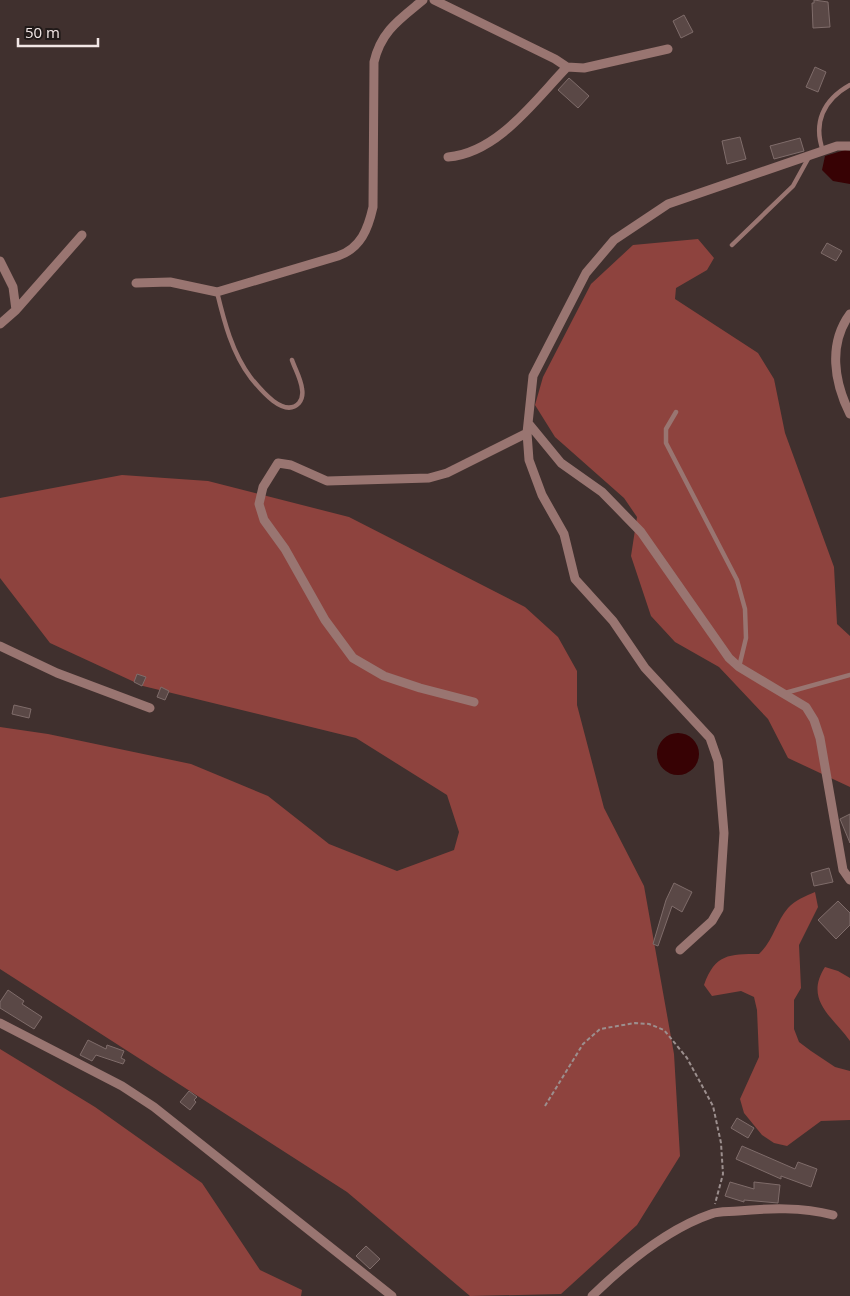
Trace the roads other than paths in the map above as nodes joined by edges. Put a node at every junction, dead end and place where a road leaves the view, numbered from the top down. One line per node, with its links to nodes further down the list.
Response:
1 (423, 0): 14 (street)
2 (434, 0): 4 (street)
3 (668, 48): 4 (street)
4 (567, 67): 8 (street)
5 (850, 85): 7 (lane)
6 (850, 146): 7 (street)
7 (822, 152): 9 (street)
8 (448, 157)
9 (809, 157): 11 (lane); 21 (street)
10 (82, 235): 15 (street)
11 (732, 245)
12 (0, 261): 15 (street)
13 (136, 283): 14 (street)
14 (217, 292): 18 (lane)
15 (16, 310): 17 (street)
16 (850, 314): 20 (street)
17 (0, 324)
18 (292, 360)
19 (676, 412): 23 (lane)
20 (850, 414)
21 (528, 428): 23 (street); 26 (street); 29 (street)
22 (0, 646): 27 (street)
23 (739, 667): 25 (street)
24 (850, 675): 25 (lane)
25 (783, 693): 28 (street)
26 (474, 702)
27 (150, 708)
28 (850, 880)
29 (680, 950)
30 (0, 1023): 32 (street)
31 (833, 1215): 33 (street)
32 (392, 1296)
33 (592, 1296)

